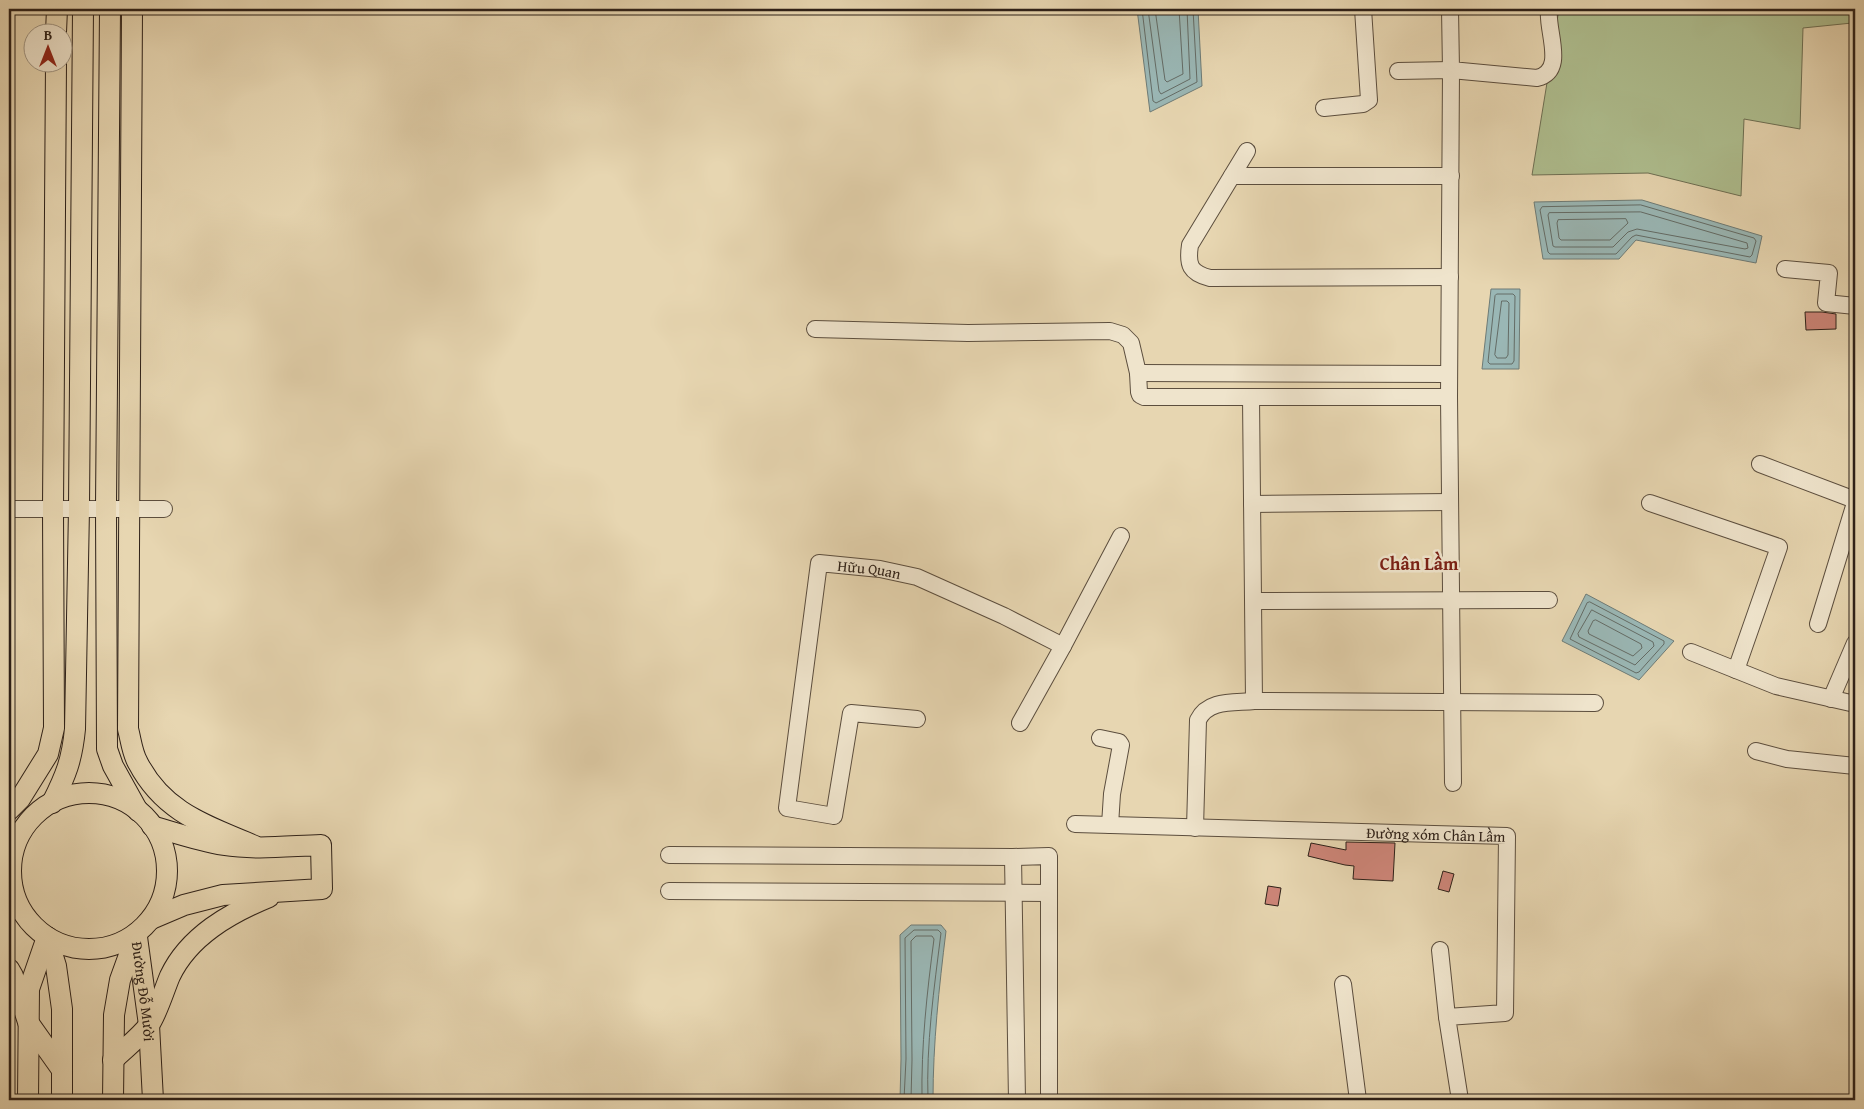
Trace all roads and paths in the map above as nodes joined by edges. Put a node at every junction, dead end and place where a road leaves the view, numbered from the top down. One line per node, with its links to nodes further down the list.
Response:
1 (57, 9): 8 (main road)
2 (82, 9): 30 (main road)
3 (110, 9): 31 (main road)
4 (132, 9): 32 (main road)
5 (1363, 9): 12 (street)
6 (1450, 9): 9 (street)
7 (1549, 9): 9 (street)
8 (56, 22)
9 (1451, 70): 10 (street); 15 (street)
10 (1398, 71)
11 (56, 72): 29 (main road)
12 (1324, 108)
13 (1247, 151): 14 (street)
14 (1232, 176): 15 (street); 17 (street)
15 (1451, 176): 17 (street)
16 (1785, 269): 18 (street)
17 (1450, 277): 21 (street)
18 (1855, 306)
19 (815, 329): 20 (street)
20 (1138, 373): 21 (street); 22 (street)
21 (1449, 374): 23 (street)
22 (1251, 397): 23 (street); 28 (street)
23 (1449, 397): 26 (street)
24 (1760, 464): 25 (street)
25 (1855, 501): 39 (street)
26 (1450, 502): 28 (street); 36 (street)
27 (1650, 503): 43 (street)
28 (1252, 504): 38 (street)
29 (53, 508): 30 (street); 33 (street); 51 (main road)
30 (79, 508): 31 (street); 52 (main road)
31 (106, 508): 32 (street); 53 (main road)
32 (130, 508): 34 (street); 54 (main road)
33 (9, 509)
34 (164, 509)
35 (1121, 536): 41 (street)
36 (1451, 600): 37 (street); 38 (street); 46 (street)
37 (1549, 600)
38 (1254, 601): 45 (street)
39 (1818, 624)
40 (1855, 643): 44 (street)
41 (1063, 646): 49 (street, Hữu Quan); 50 (street)
42 (1692, 652): 43 (street)
43 (1736, 670): 44 (street)
44 (1830, 699): 48 (street)
45 (1254, 701): 46 (street); 66 (street)
46 (1452, 702): 47 (street); 58 (street)
47 (1595, 703)
48 (1855, 704)
49 (917, 719)
50 (1020, 723)
51 (54, 728): 52 (main road); 60 (main road)
52 (75, 729): 59 (main road)
53 (107, 729): 54 (main road); 61 (main road)
54 (128, 729): 68 (main road)
55 (1100, 738): 64 (street)
56 (1756, 751): 57 (street)
57 (1855, 766)
58 (1453, 783)
59 (52, 803): 61 (main road); 62 (main road)
60 (9, 810)
61 (138, 811): 65 (main road)
62 (33, 816): 67 (main road); 76 (main road)
63 (1074, 824): 64 (street, Đường xóm Chân Lầm)
64 (1110, 825): 66 (street, Đường xóm Chân Lầm)
65 (152, 826): 68 (main road); 77 (main road)
66 (1195, 828): 82 (street, Đường xóm Chân Lầm)
67 (9, 829)
68 (255, 846): 72 (main road)
69 (669, 855): 70 (street)
70 (1013, 858): 73 (street); 74 (street)
71 (669, 891): 73 (street)
72 (284, 892): 77 (main road); 84 (main road)
73 (1013, 892): 74 (street); 91 (street)
74 (1048, 893): 92 (street)
75 (9, 913): 76 (main road)
76 (31, 924): 78 (main road)
77 (144, 926): 78 (main road); 84 (main road, Đường Đỗ Mười); 85 (main road, Đường Đỗ Mười)
78 (47, 937): 83 (main road); 86 (main road)
79 (1440, 950): 82 (street)
80 (9, 969): 83 (main road)
81 (1344, 984): 93 (street)
82 (1447, 1017): 94 (street)
83 (28, 1022): 86 (main road); 87 (main road)
84 (149, 1025): 85 (main road); 90 (main road, Đường Đỗ Mười)
85 (113, 1060): 89 (main road, Đường Đỗ Mười)
86 (62, 1070): 88 (main road)
87 (28, 1100)
88 (62, 1100)
89 (113, 1100)
90 (153, 1100)
91 (1017, 1100)
92 (1049, 1100)
93 (1358, 1100)
94 (1460, 1100)

